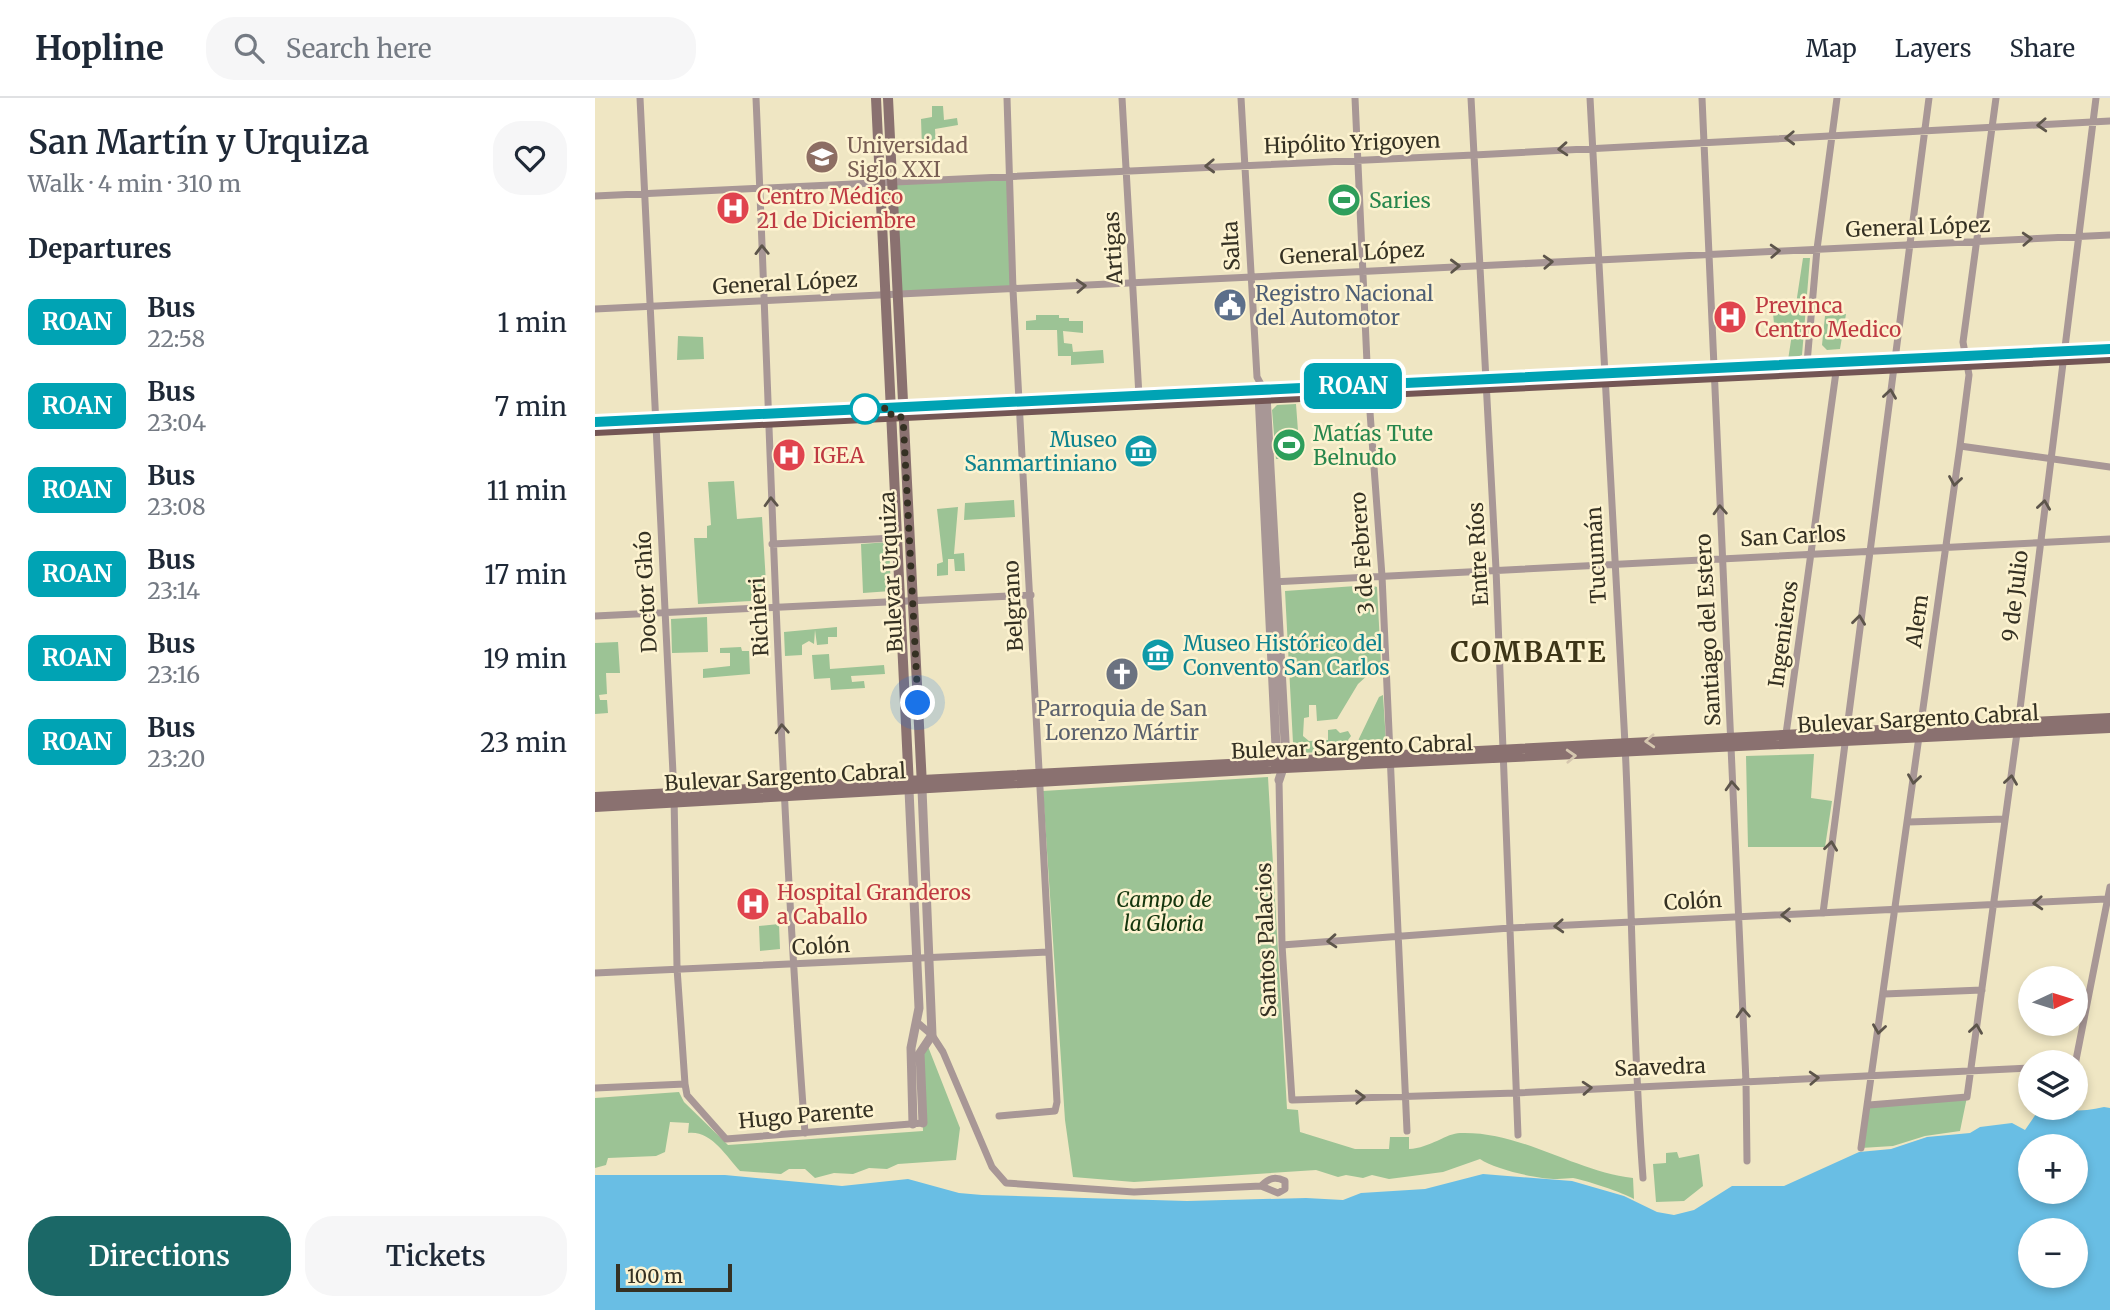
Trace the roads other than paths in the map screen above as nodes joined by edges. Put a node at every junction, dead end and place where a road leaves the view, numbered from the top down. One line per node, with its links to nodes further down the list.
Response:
1 (640, 98): 30 (street, Doctor Ghío)
2 (756, 98): 29 (street, Richieri)
3 (876, 98): 28 (main road, Bulevar Urquiza)
4 (888, 98): 28 (main road, Bulevar Urquiza)
5 (1007, 98): 27 (street, Belgrano)
6 (1122, 98): 26 (street, Artigas)
7 (1241, 98): 25 (street, Salta)
8 (1355, 98): 24 (street, 3 de Febrero)
9 (1471, 98): 23 (street, Entre Ríos)
10 (1590, 98): 22 (street, Tucumán)
11 (1702, 98): 21 (street, Santiago del Estero)
12 (1837, 98): 20 (street)
13 (1929, 98): 19 (street)
14 (1996, 98): 18 (street, Alem)
15 (2096, 98): 17 (street, 9 de Julio)
16 (2110, 121): 17 (street, Hipólito Yrigoyen)
17 (2093, 122): 18 (street, Hipólito Yrigoyen, one-way to 18); 33 (street, 9 de Julio)
18 (1992, 127): 19 (street, Hipólito Yrigoyen); 34 (street, Alem)
19 (1924, 130): 20 (street, Hipólito Yrigoyen); 35 (street)
20 (1832, 137): 21 (street, Hipólito Yrigoyen, one-way to 21); 36 (street)
21 (1704, 141): 22 (street, Hipólito Yrigoyen); 37 (street, Santiago del Estero)
22 (1593, 147): 23 (street, Hipólito Yrigoyen, one-way to 23); 38 (street, Tucumán)
23 (1474, 155): 24 (street, Hipólito Yrigoyen); 39 (street, Entre Ríos)
24 (1358, 160): 25 (street, Hipólito Yrigoyen); 40 (street, 3 de Febrero)
25 (1244, 165): 26 (street, Hipólito Yrigoyen, one-way to 26); 41 (street, Salta)
26 (1126, 170): 27 (street, Hipólito Yrigoyen); 42 (street, Artigas)
27 (1011, 176): 28 (street, Hipólito Yrigoyen); 43 (street, Belgrano)
28 (886, 181): 29 (street, Hipólito Yrigoyen); 44 (main road, Bulevar Urquiza)
29 (760, 188): 30 (street, Hipólito Yrigoyen); 45 (street, Richieri, one-way to 29)
30 (643, 194): 31 (street, Hipólito Yrigoyen); 46 (street, Doctor Ghío)
31 (595, 196)
32 (2110, 235): 33 (street, General López)
33 (2079, 237): 34 (street, General López, one-way to 33); 49 (street, 9 de Julio)
34 (1978, 242): 35 (street, General López); 51 (street, Alem)
35 (1911, 244): 36 (street, General López); 53 (street)
36 (1817, 249): 37 (street, General López, one-way to 36); 52 (street)
37 (1710, 254): 38 (street, General López); 55 (street, Santiago del Estero)
38 (1597, 259): 39 (street, General López, one-way to 38); 56 (street, Tucumán)
39 (1480, 265): 40 (street, General López, one-way to 39); 57 (street, Entre Ríos)
40 (1363, 270): 41 (street, General López); 58 (street, 3 de Febrero)
41 (1249, 276): 42 (street, General López); 59 (street, Salta)
42 (1132, 284): 43 (street, General López, one-way to 42); 60 (street, Artigas)
43 (1013, 290): 44 (street, General López); 61 (street, Belgrano)
44 (891, 295): 45 (street, General López); 62 (main road, Bulevar Urquiza); 63 (main road, Bulevar Urquiza)
45 (763, 302): 46 (street, General López); 64 (street, Richieri)
46 (649, 306): 47 (street, General López); 66 (street, Doctor Ghío)
47 (595, 309)
48 (2110, 348): 49 (main road)
49 (2062, 356): 50 (main road); 51 (main road); 69 (street, 9 de Julio)
50 (2110, 358)
51 (1966, 360): 53 (main road); 68 (street, Alem)
52 (1807, 363): 53 (main road); 55 (main road)
53 (1894, 364): 54 (main road); 76 (street, one-way to 53)
54 (1836, 372): 55 (main road); 77 (street, Ingenieros)
55 (1713, 373): 56 (main road); 78 (street, Santiago del Estero, one-way to 55)
56 (1603, 378): 57 (main road); 79 (street, Tucumán)
57 (1487, 384): 58 (main road); 80 (street, Entre Ríos)
58 (1368, 390): 59 (main road); 81 (street, 3 de Febrero)
59 (1262, 395): 60 (main road); 61 (main road); 82 (street)
60 (1139, 396): 61 (main road)
61 (1019, 407): 63 (main road); 83 (street, Belgrano)
62 (891, 412): 63 (main road); 64 (main road); 71 (main road, Bulevar Urquiza)
63 (903, 412): 84 (main road, Bulevar Urquiza)
64 (767, 418): 66 (main road); 74 (street, Richieri, one-way to 64)
65 (595, 422): 66 (main road)
66 (655, 424): 67 (main road); 87 (street, Doctor Ghío)
67 (595, 431)
68 (1960, 446): 69 (street); 75 (street, Alem, one-way to 75)
69 (2050, 459): 70 (street); 73 (street, 9 de Julio, one-way to 69)
70 (2110, 467)
71 (895, 538): 74 (street); 85 (main road, Bulevar Urquiza)
72 (2110, 539): 73 (street, San Carlos)
73 (2039, 542): 75 (street, San Carlos); 90 (street, 9 de Julio)
74 (772, 544): 86 (street, Richieri)
75 (1944, 547): 76 (street, San Carlos); 92 (street, Alem)
76 (1868, 550): 77 (street, San Carlos); 94 (street, one-way to 76)
77 (1812, 553): 78 (street, San Carlos); 93 (street, Ingenieros)
78 (1722, 558): 79 (street, San Carlos); 95 (street, Santiago del Estero)
79 (1614, 563): 80 (street, San Carlos); 96 (street, Tucumán)
80 (1496, 569): 81 (street, San Carlos); 97 (street, Entre Ríos)
81 (1382, 576): 82 (street, San Carlos); 98 (street, 3 de Febrero)
82 (1272, 582): 99 (street)
83 (1031, 595): 84 (street); 100 (street, Belgrano)
84 (912, 600): 85 (street); 102 (main road, Bulevar Urquiza)
85 (899, 602): 86 (street); 101 (main road, Bulevar Urquiza)
86 (775, 606): 87 (street); 103 (street, Richieri, one-way to 86)
87 (665, 612): 88 (street); 105 (street, Doctor Ghío)
88 (595, 616)
89 (2110, 718): 90 (main road, Bulevar Sargento Cabral)
90 (2018, 728): 91 (main road, Bulevar Sargento Cabral); 92 (main road, Bulevar Sargento Cabral); 107 (street, 9 de Julio, one-way to 90)
91 (2110, 728)
92 (1920, 733): 94 (main road, Bulevar Sargento Cabral); 108 (street, Alem, one-way to 108)
93 (1786, 734): 94 (main road, Bulevar Sargento Cabral); 95 (main road, Bulevar Sargento Cabral)
94 (1844, 736): 95 (main road, Bulevar Sargento Cabral); 113 (street, one-way to 94)
95 (1731, 742): 96 (main road, Bulevar Sargento Cabral); 114 (street, Santiago del Estero, one-way to 95)
96 (1625, 748): 97 (main road, Bulevar Sargento Cabral); 115 (street, Tucumán)
97 (1503, 754): 98 (main road, Bulevar Sargento Cabral); 116 (street, Entre Ríos)
98 (1391, 759): 99 (main road, Bulevar Sargento Cabral); 117 (street, 3 de Febrero)
99 (1280, 767): 100 (main road, Bulevar Sargento Cabral); 118 (street, Santos Palacios)
100 (1039, 778): 102 (main road, Bulevar Sargento Cabral); 119 (street, Belgrano)
101 (909, 785): 102 (main road, Bulevar Sargento Cabral); 103 (main road, Bulevar Sargento Cabral); 120 (street, Bulevar Urquiza)
102 (922, 785): 121 (street, Bulevar Urquiza)
103 (785, 793): 105 (main road, Bulevar Sargento Cabral); 122 (street, Richieri)
104 (595, 797): 105 (main road, Bulevar Sargento Cabral)
105 (674, 798): 106 (main road, Bulevar Sargento Cabral); 123 (street, Doctor Ghío)
106 (595, 807)
107 (2005, 819): 108 (street); 111 (street, 9 de Julio)
108 (1908, 822): 112 (street, Alem)
109 (2110, 887): 110 (street)
110 (2106, 899): 111 (street, Colón, one-way to 111); 129 (street)
111 (1993, 905): 112 (street, Colón); 125 (street, 9 de Julio)
112 (1895, 911): 113 (street, Colón); 126 (street, Alem)
113 (1823, 913): 114 (street, Colón, one-way to 114)
114 (1738, 916): 115 (street, Colón); 133 (street, Santiago del Estero, one-way to 114)
115 (1631, 922): 116 (street, Colón, one-way to 116); 135 (street, Tucumán)
116 (1510, 928): 117 (street, Colón); 137 (street, Entre Ríos)
117 (1399, 936): 118 (street, Colón, one-way to 118); 138 (street, 3 de Febrero)
118 (1282, 945): 139 (street, Santos Palacios)
119 (1048, 953): 121 (street, Colón); 141 (street, Belgrano)
120 (916, 959): 121 (street, Colón); 122 (street, Colón); 127 (street, Bulevar Urquiza)
121 (929, 959): 128 (street, Bulevar Urquiza)
122 (793, 965): 123 (street, Colón); 144 (street, Richieri)
123 (677, 968): 124 (street, Colón); 134 (street, Doctor Ghío)
124 (595, 973)
125 (1982, 990): 126 (street); 131 (street, 9 de Julio, one-way to 125)
126 (1884, 994): 132 (street, Alem, one-way to 132)
127 (918, 1023): 128 (street); 142 (street, Bulevar Urquiza)
128 (932, 1035): 142 (street, Bulevar Urquiza); 149 (street)
129 (2078, 1050)
130 (2018, 1069): 131 (street, Saavedra)
131 (1971, 1071): 132 (street, Saavedra); 140 (street, 9 de Julio)
132 (1872, 1076): 133 (street, Saavedra, one-way to 132); 140 (street, Alem)
133 (1746, 1082): 135 (street, Saavedra); 147 (street, Santiago del Estero)
134 (685, 1084): 136 (street); 144 (street, Hugo Parente)
135 (1636, 1085): 137 (street, Saavedra, one-way to 135); 148 (street, Tucumán)
136 (595, 1088)
137 (1516, 1093): 138 (street, Saavedra); 145 (street, Entre Ríos)
138 (1407, 1096): 139 (street, Saavedra, one-way to 138); 143 (street, 3 de Febrero)
139 (1292, 1100)
140 (1869, 1105): 146 (street, Alem)
141 (999, 1116)
142 (918, 1124): 144 (street, Hugo Parente)
143 (1407, 1131)
144 (805, 1133)
145 (1518, 1135)
146 (1861, 1148)
147 (1747, 1161)
148 (1643, 1178)
149 (1261, 1186)

